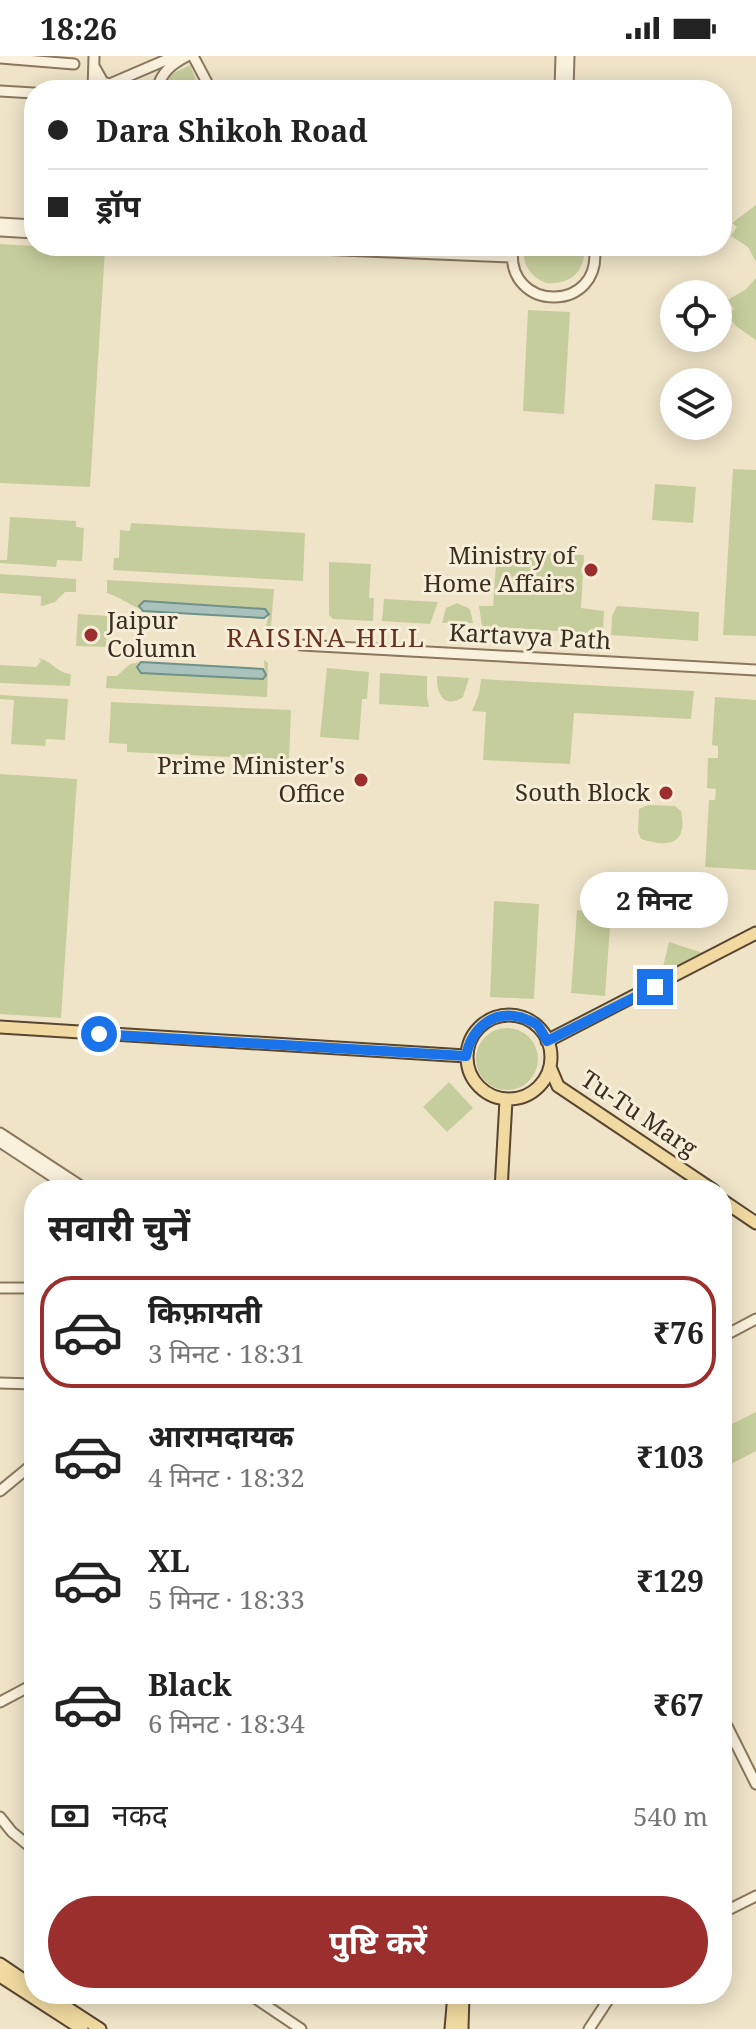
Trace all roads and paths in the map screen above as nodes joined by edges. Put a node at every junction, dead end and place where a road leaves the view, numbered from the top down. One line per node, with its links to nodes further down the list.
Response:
1 (175, 56): 9 (street)
2 (190, 56): 10 (street); 11 (street)
3 (561, 56): 12 (street)
4 (569, 56): 13 (street)
5 (0, 58): 7 (street)
6 (94, 61): 8 (street)
7 (74, 64)
8 (102, 80)
9 (122, 80)
10 (160, 80)
11 (205, 80)
12 (560, 80)
13 (568, 80)
14 (0, 91): 15 (street)
15 (24, 92)
16 (24, 226): 17 (street)
17 (4, 227): 18 (street)
18 (24, 231)
19 (513, 256): 20 (street)
20 (595, 256)
21 (301, 645): 22 (street, Kartavya Path)
22 (756, 670)
23 (756, 933): 25 (main road)
24 (0, 1027): 26 (main road)
25 (547, 1041): 26 (main road); 27 (main road)
26 (466, 1056): 29 (main road)
27 (550, 1067): 28 (main road); 36 (main road, Tu-Tu Marg)
28 (533, 1092): 29 (main road); 35 (main road, Tu-Tu Marg)
29 (506, 1100): 34 (main road)
30 (0, 1133): 33 (street)
31 (0, 1142): 32 (street)
32 (56, 1180)
33 (72, 1180)
34 (502, 1180)
35 (691, 1180)
36 (698, 1180)
37 (732, 1204): 38 (main road)
38 (756, 1220)
39 (0, 1288): 40 (street)
40 (24, 1288)
41 (756, 1319): 42 (street)
42 (732, 1332)
43 (0, 1383): 44 (street)
44 (24, 1384)
45 (24, 1471): 46 (street)
46 (0, 1491)
47 (24, 1689): 48 (street)
48 (0, 1702)
49 (732, 1736): 50 (street)
50 (756, 1784)
51 (0, 1817): 52 (street)
52 (24, 1842)
53 (756, 1896): 54 (street)
54 (732, 1908)
55 (0, 1964): 57 (main road)
56 (0, 1976): 58 (main road)
57 (24, 1980)
58 (24, 1992)
59 (43, 2004): 65 (main road)
60 (61, 2004): 66 (main road)
61 (264, 2004): 67 (street)
62 (453, 2004): 68 (main road)
63 (463, 2004): 69 (main road)
64 (605, 2004): 70 (street)
65 (82, 2029)
66 (100, 2029)
67 (301, 2029)
68 (451, 2029)
69 (462, 2029)
70 (589, 2029)

